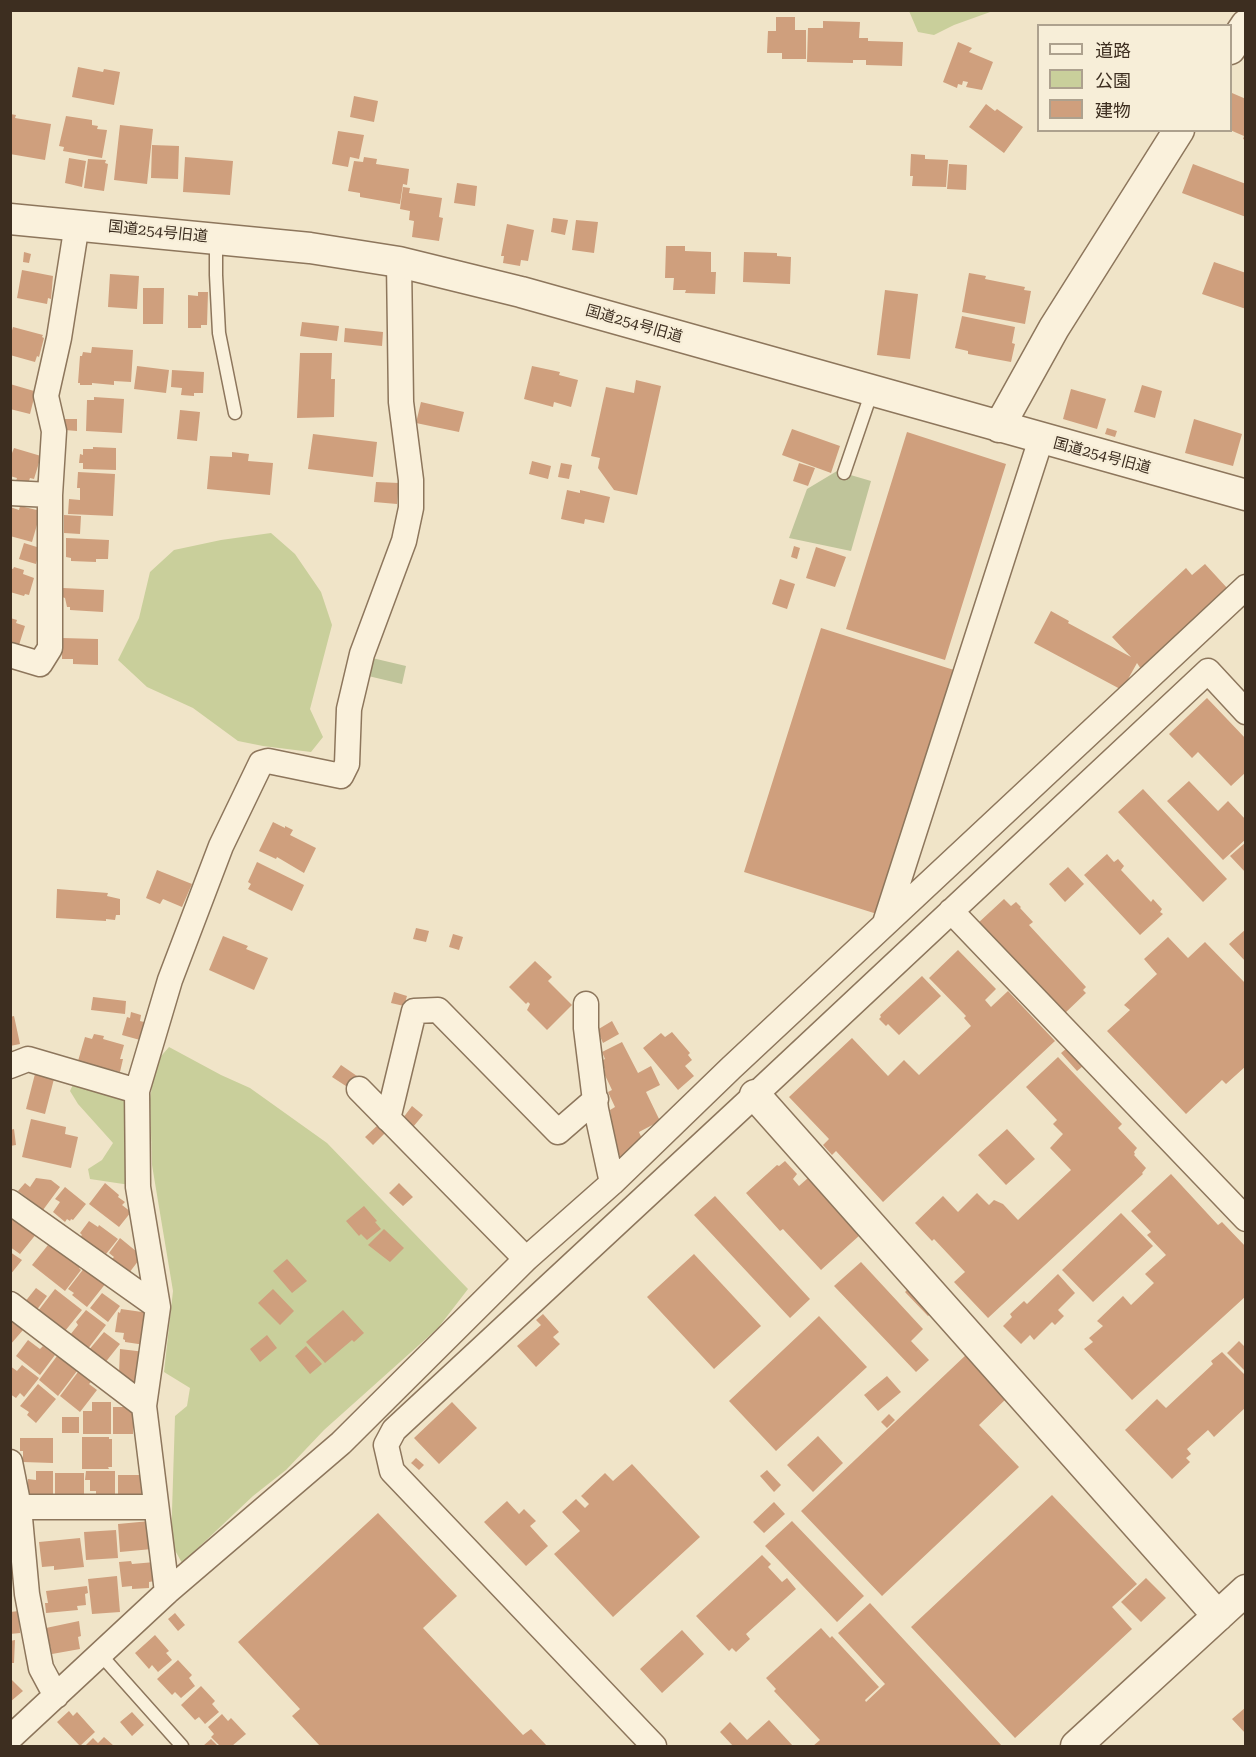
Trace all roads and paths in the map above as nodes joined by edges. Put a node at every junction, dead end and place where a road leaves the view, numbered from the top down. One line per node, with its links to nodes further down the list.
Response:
1 (1245, 25): 2 (street)
2 (1232, 46)
3 (1178, 132): 10 (street)
4 (10, 219): 5 (street, 国道254号旧道)
5 (77, 224): 6 (street, 国道254号旧道); 14 (street)
6 (216, 237): 7 (street, 国道254号旧道); 9 (lane)
7 (399, 262): 8 (street, 国道254号旧道); 25 (street)
8 (872, 391): 10 (street, 国道254号旧道); 12 (lane)
9 (235, 413)
10 (999, 427): 11 (street, 国道254号旧道)
11 (1041, 439): 15 (street, 国道254号旧道); 20 (street)
12 (844, 473)
13 (10, 493): 14 (street)
14 (50, 495): 17 (street)
15 (1245, 495)
16 (1245, 587): 20 (street)
17 (10, 655)
18 (1245, 712): 19 (street)
19 (951, 911): 26 (street); 31 (street)
20 (885, 926): 23 (street)
21 (586, 1004): 27 (street)
22 (10, 1066): 25 (street)
23 (731, 1068): 26 (street); 29 (street)
24 (359, 1089): 28 (street)
25 (137, 1091): 34 (street)
26 (755, 1095): 42 (street); 48 (street)
27 (596, 1099): 28 (street); 29 (street)
28 (388, 1119): 32 (street)
29 (612, 1183): 32 (street)
30 (10, 1202): 34 (street)
31 (1245, 1219)
32 (526, 1259): 40 (street)
33 (10, 1304): 35 (street)
34 (158, 1307): 35 (street)
35 (144, 1406): 38 (street)
36 (10, 1462): 37 (street)
37 (15, 1507): 38 (street); 41 (street)
38 (155, 1507): 40 (street)
39 (1245, 1590): 42 (street)
40 (167, 1592): 43 (street)
41 (19, 1594): 44 (street)
42 (1218, 1616): 46 (street)
43 (100, 1654): 44 (street); 47 (lane)
44 (56, 1696): 45 (street)
45 (10, 1738)
46 (1088, 1743)
47 (182, 1746)
48 (654, 1746)

